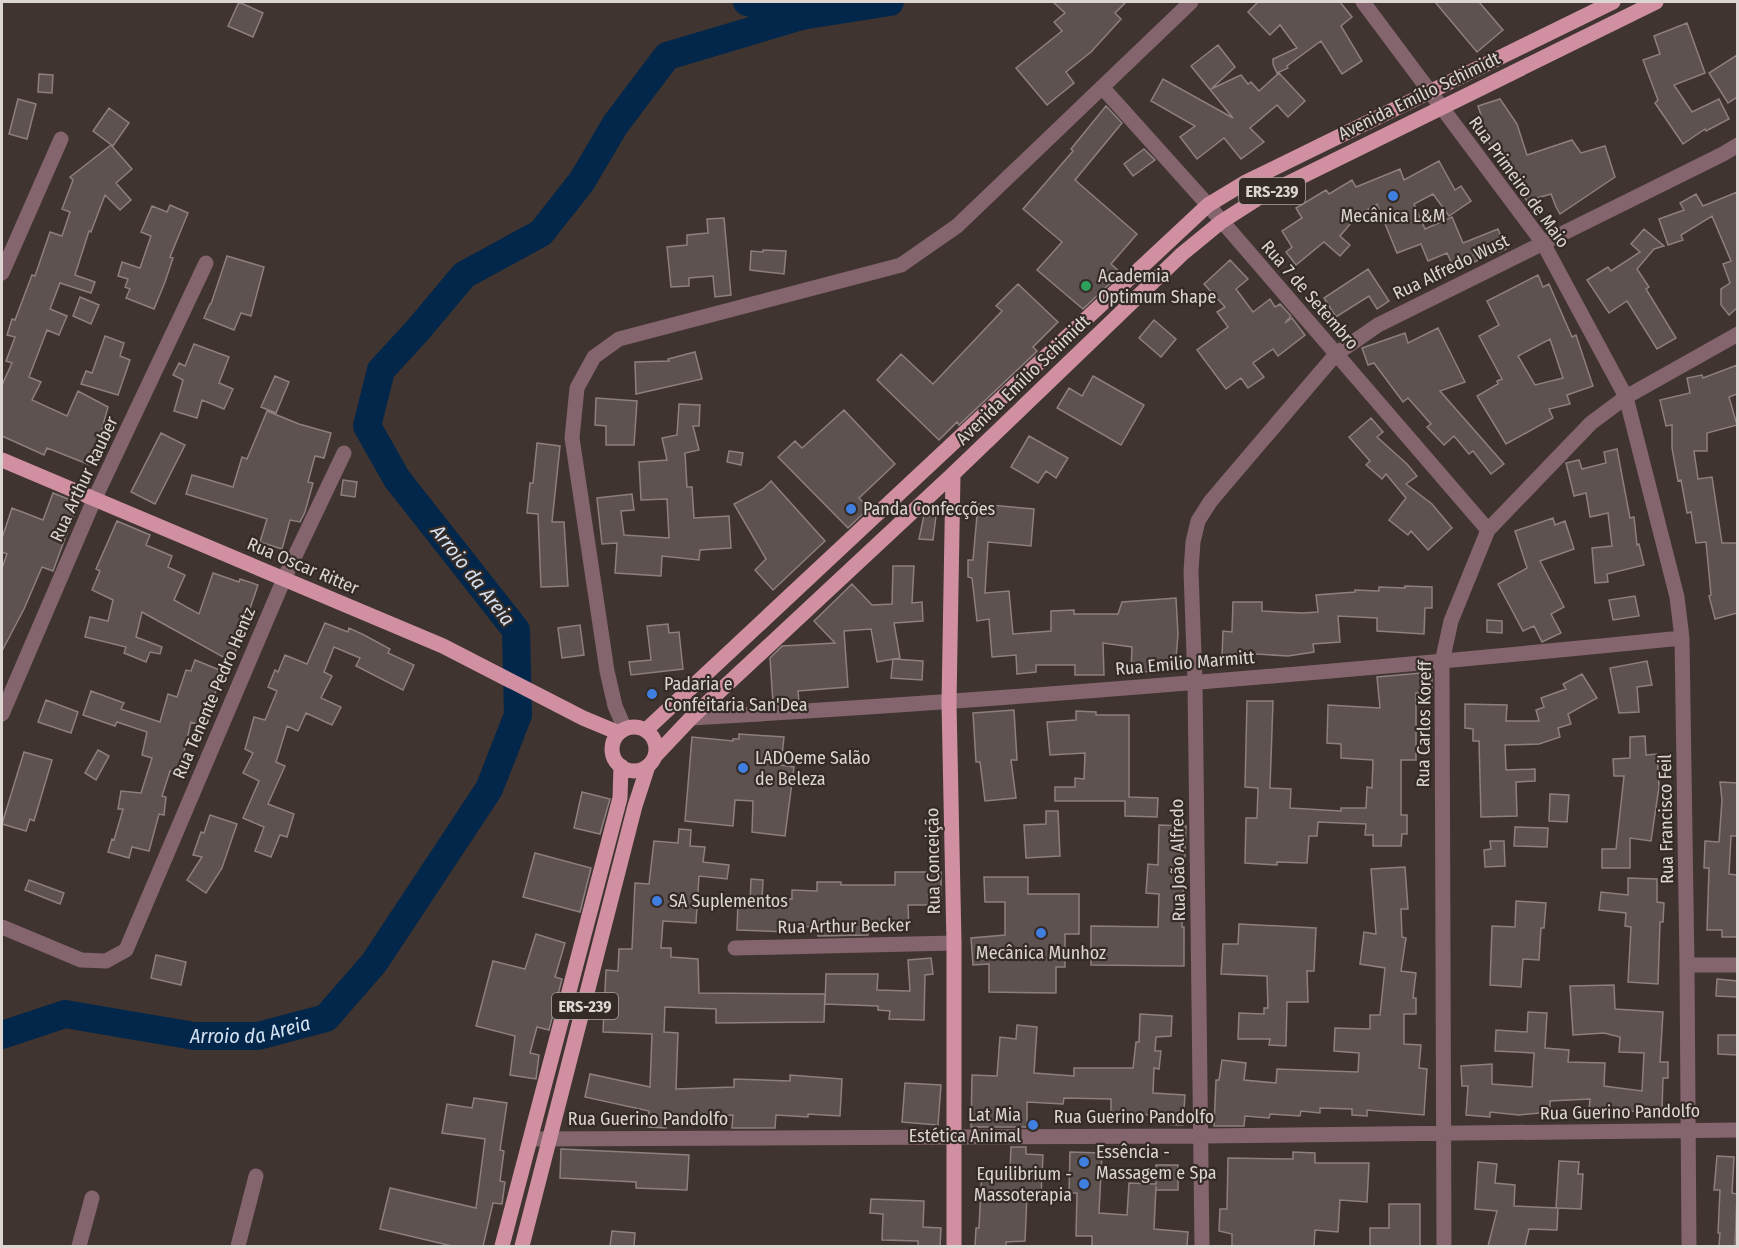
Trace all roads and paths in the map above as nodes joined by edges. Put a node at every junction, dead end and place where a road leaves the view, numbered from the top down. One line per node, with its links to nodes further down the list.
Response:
1 (1191, 2): 5 (street)
2 (1363, 2): 6 (street, Rua Primeiro de Maio)
3 (1613, 2): 6 (main road, Avenida Emílio Schimidt / ERS-239)
4 (1656, 2): 7 (main road, Avenida Emílio Schimidt / ERS-239)
5 (1102, 87): 10 (street, Rua 7 de Setembro); 35 (street)
6 (1429, 92): 7 (street, Rua Primeiro de Maio); 10 (main road, Avenida Emílio Schimidt / ERS-239)
7 (1440, 106): 11 (main road, Avenida Emílio Schimidt / ERS-239); 12 (street, Rua Primeiro de Maio)
8 (61, 139): 14 (street)
9 (1737, 145): 12 (street, Rua Alfredo Wust)
10 (1208, 206): 11 (street, Rua 7 de Setembro); 19 (main road, Avenida Emílio Schimidt / ERS-239)
11 (1221, 222): 16 (street, Rua 7 de Setembro); 21 (main road, Avenida Emílio Schimidt / ERS-239)
12 (1543, 243): 16 (street, Rua Alfredo Wust); 17 (street, Rua Primeiro de Maio)
13 (206, 263): 23 (street, Rua Arthur Rauber)
14 (2, 273)
15 (1737, 334): 17 (street, Rua Carlos Koreff)
16 (1336, 354): 22 (street, Rua Alfredo Wust); 24 (street, Rua 7 de Setembro)
17 (1626, 397): 24 (street, Rua Carlos Koreff); 28 (street, Rua Francisco Feil)
18 (344, 453): 25 (street, Rua Tenente Pedro Hentz)
19 (939, 457): 21 (main road); 26 (main road, Avenida Emílio Schimidt / ERS-239)
20 (2, 460): 23 (main road, Rua Oscar Ritter)
21 (953, 474): 27 (main road, Avenida Emílio Schimidt / ERS-239); 31 (main road, Rua Conceição)
22 (1226, 483): 30 (street, Rua João Alfredo)
23 (94, 500): 25 (main road, Rua Oscar Ritter); 32 (street, Rua Arthur Rauber)
24 (1488, 530): 29 (street, Rua Carlos Koreff)
25 (284, 579): 35 (main road, Rua Oscar Ritter); 38 (street, Rua Tenente Pedro Hentz)
26 (766, 619): 27 (main road); 34 (main road, Avenida Emílio Schimidt / ERS-239)
27 (781, 634): 33 (main road, Avenida Emílio Schimidt / ERS-239)
28 (1682, 638): 29 (street, Rua Emilio Marmitt); 41 (street, Rua Francisco Feil)
29 (1442, 662): 30 (street, Rua Emilio Marmitt); 45 (street, Rua Carlos Koreff)
30 (1195, 682): 31 (street, Rua Emilio Marmitt); 46 (street, Rua João Alfredo)
31 (949, 703): 33 (street, Rua Emilio Marmitt); 39 (main road, Rua Conceição)
32 (2, 714)
33 (691, 718): 36 (main road, Avenida Emílio Schimidt / ERS-239)
34 (646, 730): 35 (main road); 36 (main road)
35 (619, 736): 37 (main road)
36 (652, 760): 37 (main road); 49 (main road, ERS-239)
37 (621, 766): 48 (main road, ERS-239)
38 (2, 927)
39 (954, 943): 40 (street, Rua Arthur Becker); 47 (main road, Rua Conceição)
40 (735, 948)
41 (1687, 964): 42 (street); 43 (street, Rua Francisco Feil)
42 (1737, 965)
43 (1687, 1130): 44 (street, Rua Guerino Pandolfo); 45 (street, Rua Guerino Pandolfo); 59 (street, Rua Francisco Feil)
44 (1737, 1130)
45 (1443, 1134): 46 (street, Rua Guerino Pandolfo); 58 (street, Rua Carlos Koreff)
46 (1201, 1136): 47 (street, Rua Guerino Pandolfo); 57 (street, Rua João Alfredo)
47 (954, 1137): 49 (street, Rua Guerino Pandolfo); 56 (main road, Rua Conceição)
48 (531, 1139): 49 (street, Rua Guerino Pandolfo); 54 (main road, ERS-239)
49 (551, 1140): 55 (main road, ERS-239)
50 (256, 1176): 53 (street)
51 (92, 1198): 52 (street)
52 (79, 1246)
53 (238, 1246)
54 (502, 1246)
55 (522, 1246)
56 (954, 1246)
57 (1202, 1246)
58 (1444, 1246)
59 (1689, 1246)

